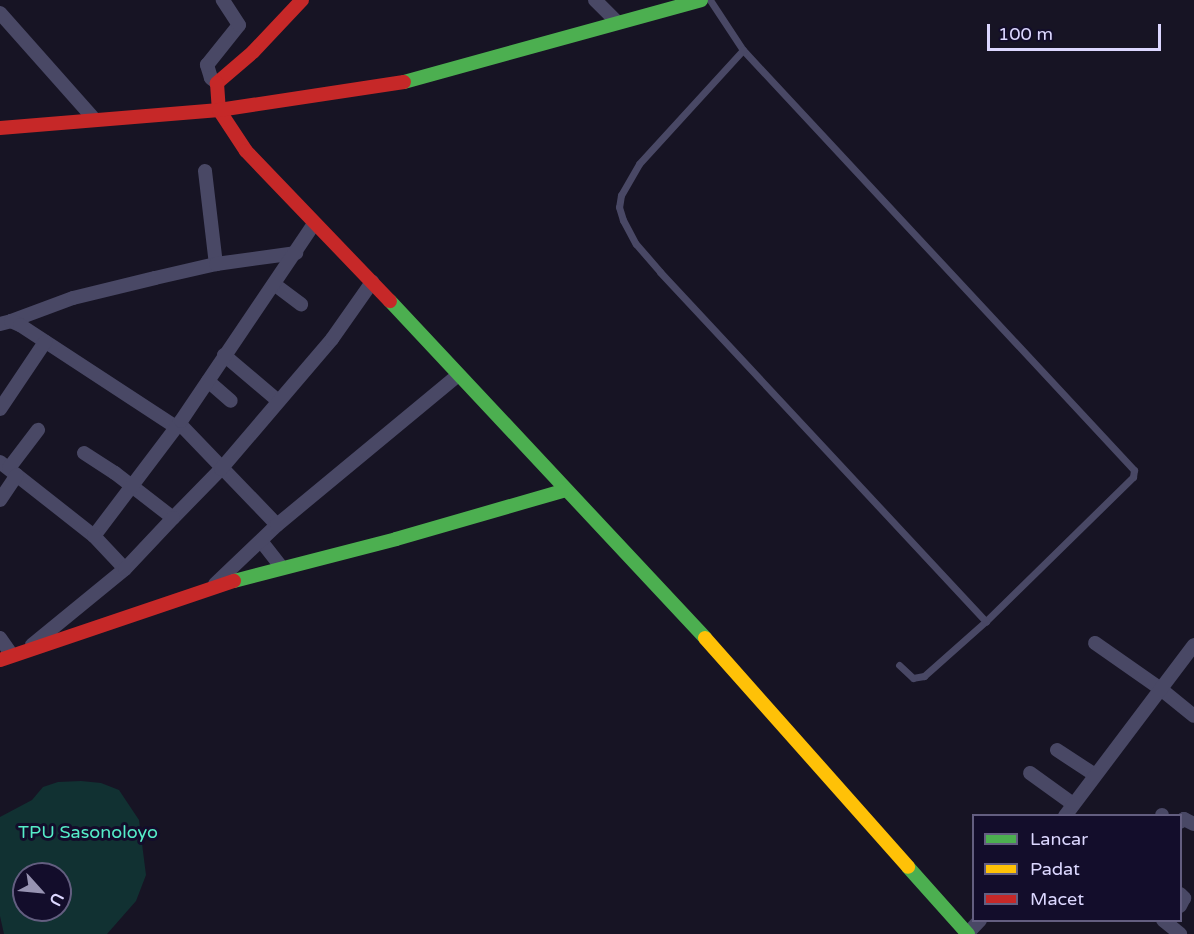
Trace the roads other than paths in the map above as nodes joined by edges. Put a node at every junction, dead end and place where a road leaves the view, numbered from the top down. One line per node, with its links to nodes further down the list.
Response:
1 (223, 0): 10 (street)
2 (302, 0): 10 (street)
3 (595, 0): 8 (street)
4 (701, 0): 6 (street)
5 (710, 0): 9 (lane)
6 (656, 5): 8 (street)
7 (0, 13): 12 (street)
8 (617, 22): 11 (street)
9 (743, 50): 44 (lane); 44 (lane)
10 (217, 83): 11 (street)
11 (223, 118): 12 (street); 15 (street)
12 (94, 119): 13 (street)
13 (0, 128)
14 (205, 171): 17 (street)
15 (314, 224): 16 (street); 18 (street)
16 (296, 253): 17 (street); 19 (street)
17 (216, 264): 21 (street)
18 (372, 282): 24 (street); 26 (street)
19 (274, 284): 20 (street); 23 (street)
20 (301, 304)
21 (6, 322): 22 (street)
22 (45, 342): 28 (street); 29 (street)
23 (224, 355): 25 (street); 26 (street)
24 (458, 375): 35 (street); 38 (street)
25 (208, 381): 27 (street); 29 (street)
26 (277, 400): 33 (street)
27 (231, 401)
28 (0, 409)
29 (178, 425): 33 (street); 34 (street)
30 (38, 430): 32 (street)
31 (84, 453): 34 (street)
32 (9, 468): 36 (street); 39 (street)
33 (220, 469): 37 (street); 38 (street)
34 (132, 487): 37 (street); 39 (street)
35 (566, 490): 41 (street); 59 (street)
36 (0, 500)
37 (173, 518): 42 (street)
38 (277, 525): 40 (street)
39 (94, 536): 42 (street)
40 (261, 541): 41 (street); 43 (street)
41 (282, 568): 43 (street)
42 (124, 569): 48 (street)
43 (213, 586): 48 (street)
44 (986, 621): 50 (lane)
45 (0, 638): 49 (street)
46 (1095, 643): 51 (street)
47 (1194, 645): 51 (street)
48 (27, 650): 49 (street)
49 (6, 658)
50 (899, 665)
51 (1162, 690): 52 (street); 55 (street)
52 (1194, 716)
53 (1057, 750): 55 (street)
54 (1030, 773): 56 (street)
55 (1095, 775): 56 (street)
56 (1069, 810)
57 (979, 922): 59 (street)
58 (1167, 922): 60 (street)
59 (967, 934)
60 (1180, 934)

